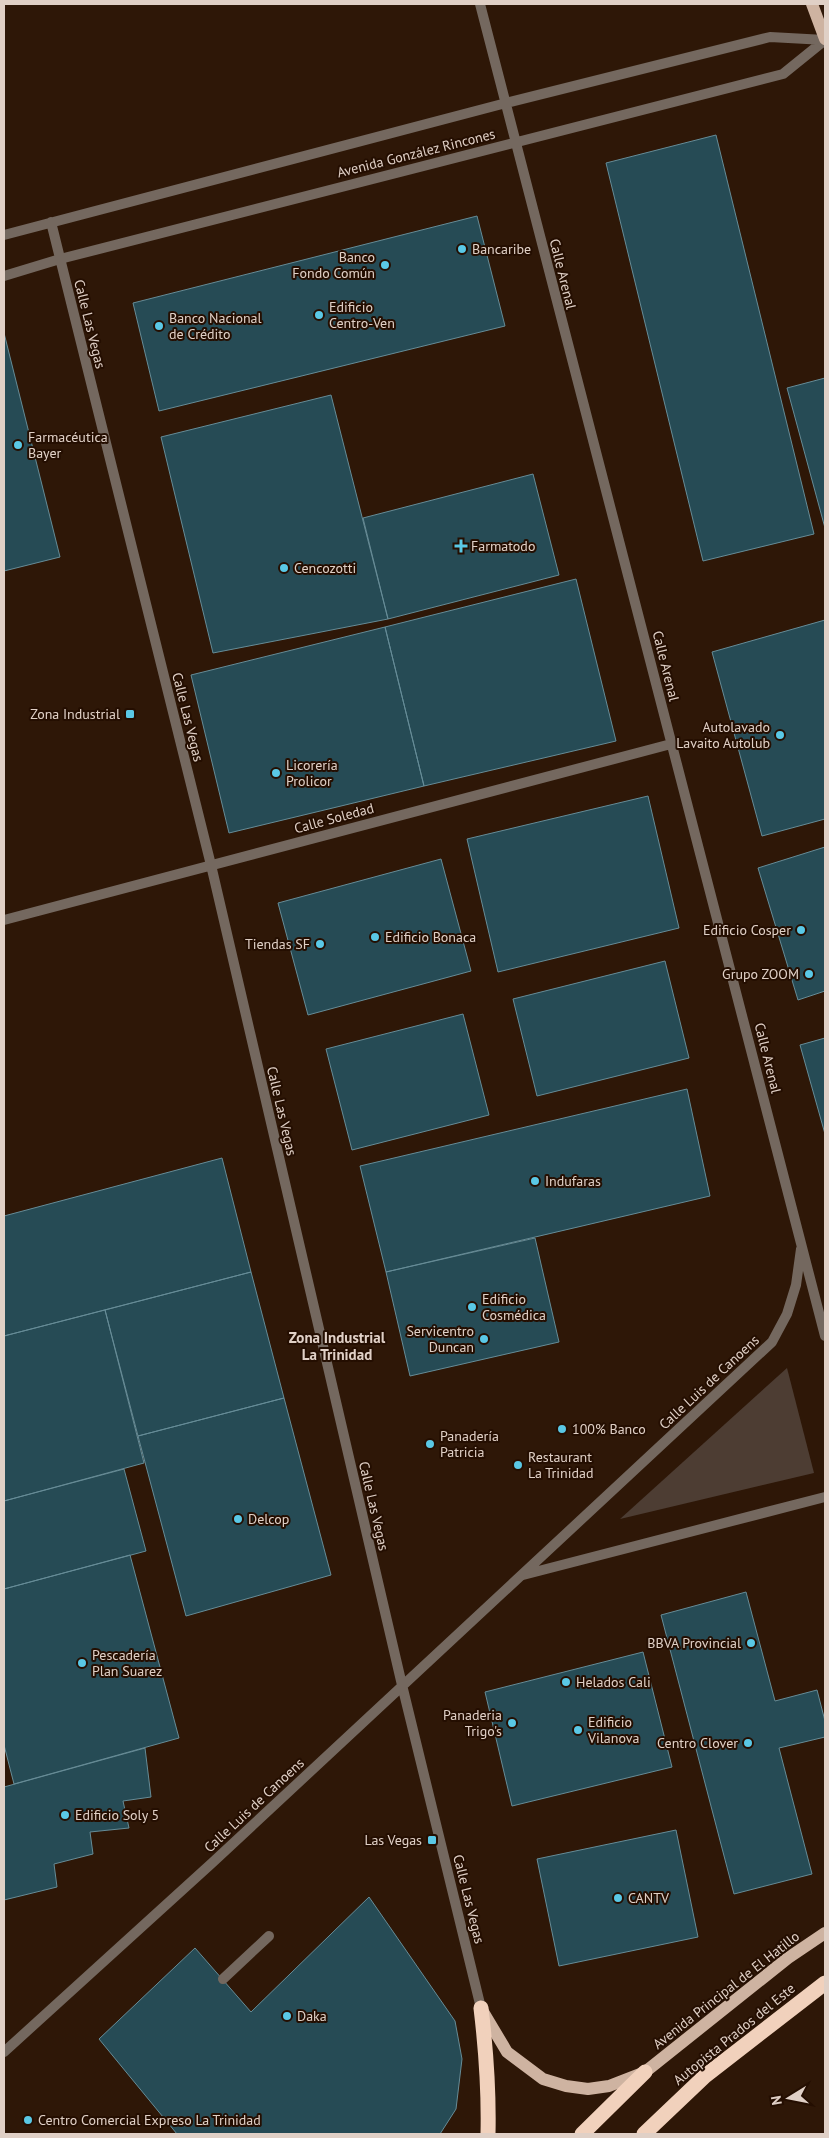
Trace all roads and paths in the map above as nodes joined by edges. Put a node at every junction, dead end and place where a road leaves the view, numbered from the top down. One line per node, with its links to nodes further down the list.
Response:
1 (480, 4): 4 (street, Calle Arenal)
2 (812, 4): 3 (main road)
3 (825, 40): 4 (street, Avenida González Rincones); 5 (street, Avenida González Rincones)
4 (506, 103): 5 (street, Calle Arenal); 6 (street, Avenida González Rincones)
5 (515, 142): 8 (street, Avenida González Rincones); 10 (street, Calle Arenal)
6 (51, 222): 7 (street, Avenida González Rincones); 8 (street, Calle Las Vegas)
7 (4, 235)
8 (60, 259): 9 (street, Avenida González Rincones); 11 (street, Calle Las Vegas)
9 (4, 276)
10 (671, 744): 11 (street, Calle Soledad); 13 (street, Calle Arenal)
11 (211, 865): 12 (street, Calle Soledad); 17 (street, Calle Las Vegas)
12 (4, 920)
13 (802, 1243): 14 (street, Calle Arenal); 16 (street, Calle Luis de Canoens)
14 (825, 1336)
15 (825, 1496): 16 (street, Calle Luis de Canoens)
16 (522, 1575): 17 (street, Calle Luis de Canoens)
17 (402, 1685): 22 (street, Calle Las Vegas); 23 (street, Calle Luis de Canoens)
18 (825, 1933): 24 (main road, Avenida Principal de El Hatillo)
19 (269, 1936): 20 (street)
20 (223, 1979)
21 (825, 1983): 27 (highway, Autopista Prados del Este)
22 (481, 2008): 24 (main road, Avenida Principal de El Hatillo); 25 (highway)
23 (4, 2052)
24 (645, 2072): 26 (highway)
25 (488, 2134)
26 (582, 2134)
27 (644, 2134)

